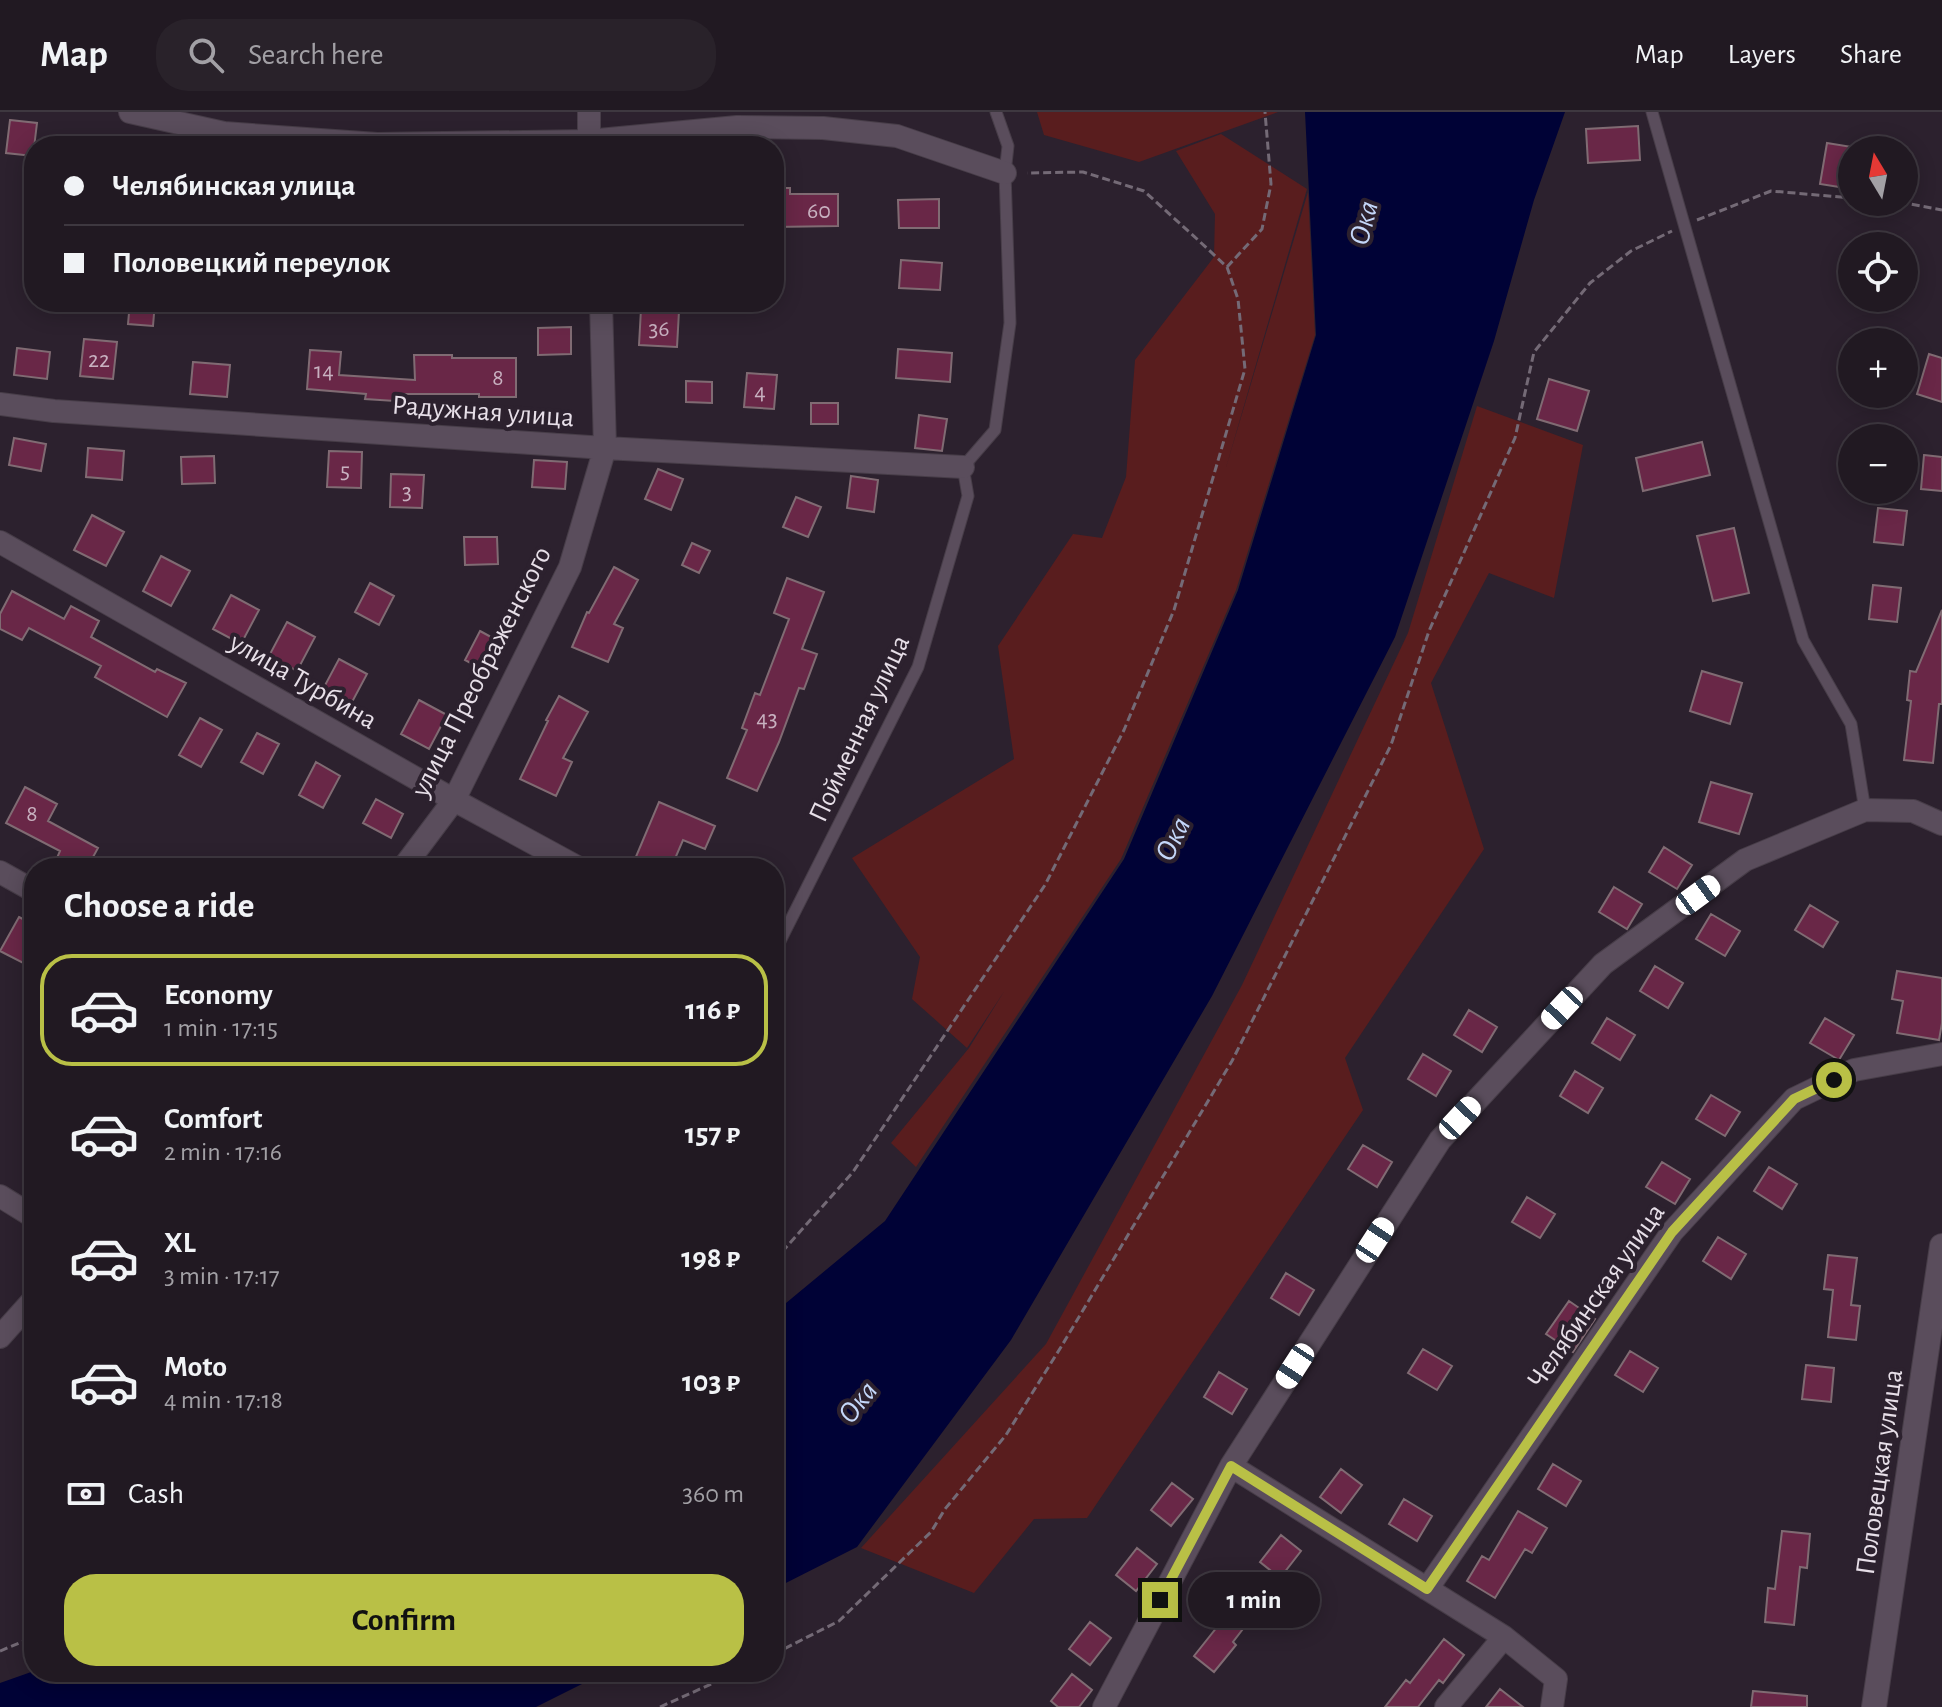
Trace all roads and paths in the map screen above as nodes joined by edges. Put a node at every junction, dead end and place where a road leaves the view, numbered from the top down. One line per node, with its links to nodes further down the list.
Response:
1 (130, 112): 6 (street)
2 (589, 112): 7 (street)
3 (996, 112): 9 (lane)
4 (1265, 112): 14 (path)
5 (1652, 112): 13 (lane)
6 (256, 136)
7 (589, 136)
8 (654, 136): 9 (street)
9 (1005, 173): 14 (path); 18 (lane)
10 (1838, 197): 13 (path)
11 (1918, 205): 12 (path)
12 (1942, 210)
13 (1684, 225): 21 (lane); 39 (path)
14 (1227, 267): 32 (path)
15 (601, 312): 17 (street, улица Преображенского)
16 (0, 404): 17 (street, Радужная улица)
17 (605, 448): 18 (street, Радужная улица); 20 (street, улица Преображенского)
18 (963, 467): 27 (lane, Пойменная улица)
19 (0, 542): 20 (street, улица Турбина)
20 (454, 800): 23 (street, улица Преображенского); 24 (street, улица Турбина)
21 (1865, 810): 22 (street); 35 (street)
22 (1942, 824)
23 (410, 858)
24 (561, 858)
25 (0, 872): 26 (street)
26 (24, 885)
27 (784, 933)
28 (1942, 1054): 36 (street, Челябинская улица)
29 (0, 1196): 30 (street)
30 (24, 1211)
31 (1942, 1246): 46 (street, Половецкая улица)
32 (784, 1250)
33 (24, 1310): 34 (street)
34 (0, 1337)
35 (1231, 1466): 36 (street); 43 (street)
36 (1427, 1589): 37 (street)
37 (1504, 1637): 44 (street); 45 (street)
38 (24, 1641): 40 (path)
39 (784, 1649)
40 (0, 1651)
41 (716, 1682): 42 (path)
42 (660, 1707)
43 (1104, 1707)
44 (1446, 1707)
45 (1552, 1707)
46 (1874, 1707)

